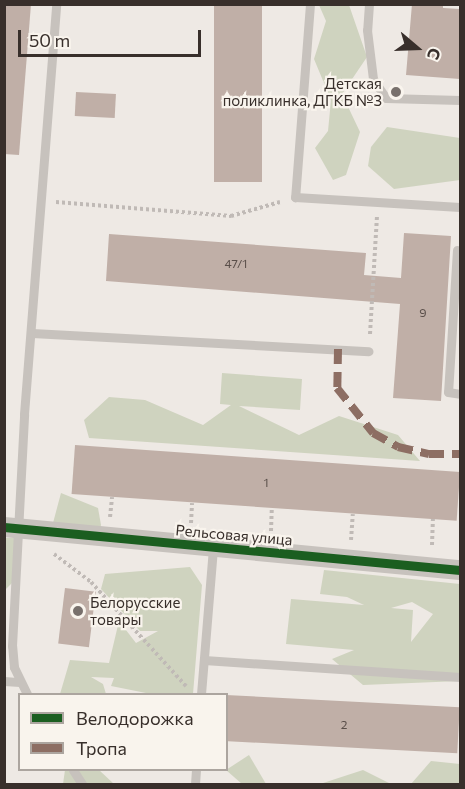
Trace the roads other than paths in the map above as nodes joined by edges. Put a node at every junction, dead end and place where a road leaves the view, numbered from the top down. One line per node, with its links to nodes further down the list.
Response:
1 (56, 4): 8 (lane)
2 (310, 4): 5 (lane)
3 (369, 4): 4 (lane)
4 (460, 100)
5 (460, 207)
6 (457, 250): 7 (lane)
7 (458, 276): 10 (lane)
8 (32, 333): 9 (lane); 11 (lane)
9 (369, 351)
10 (460, 394)
11 (11, 527): 12 (street, Рельсовая улица); 17 (lane)
12 (213, 548): 13 (street, Рельсовая улица); 14 (lane)
13 (460, 570)
14 (204, 660): 15 (lane); 19 (lane)
15 (460, 677)
16 (4, 681): 17 (lane)
17 (20, 682): 18 (lane)
18 (26, 693)
19 (201, 693)
20 (74, 771): 21 (lane)
21 (82, 784)

